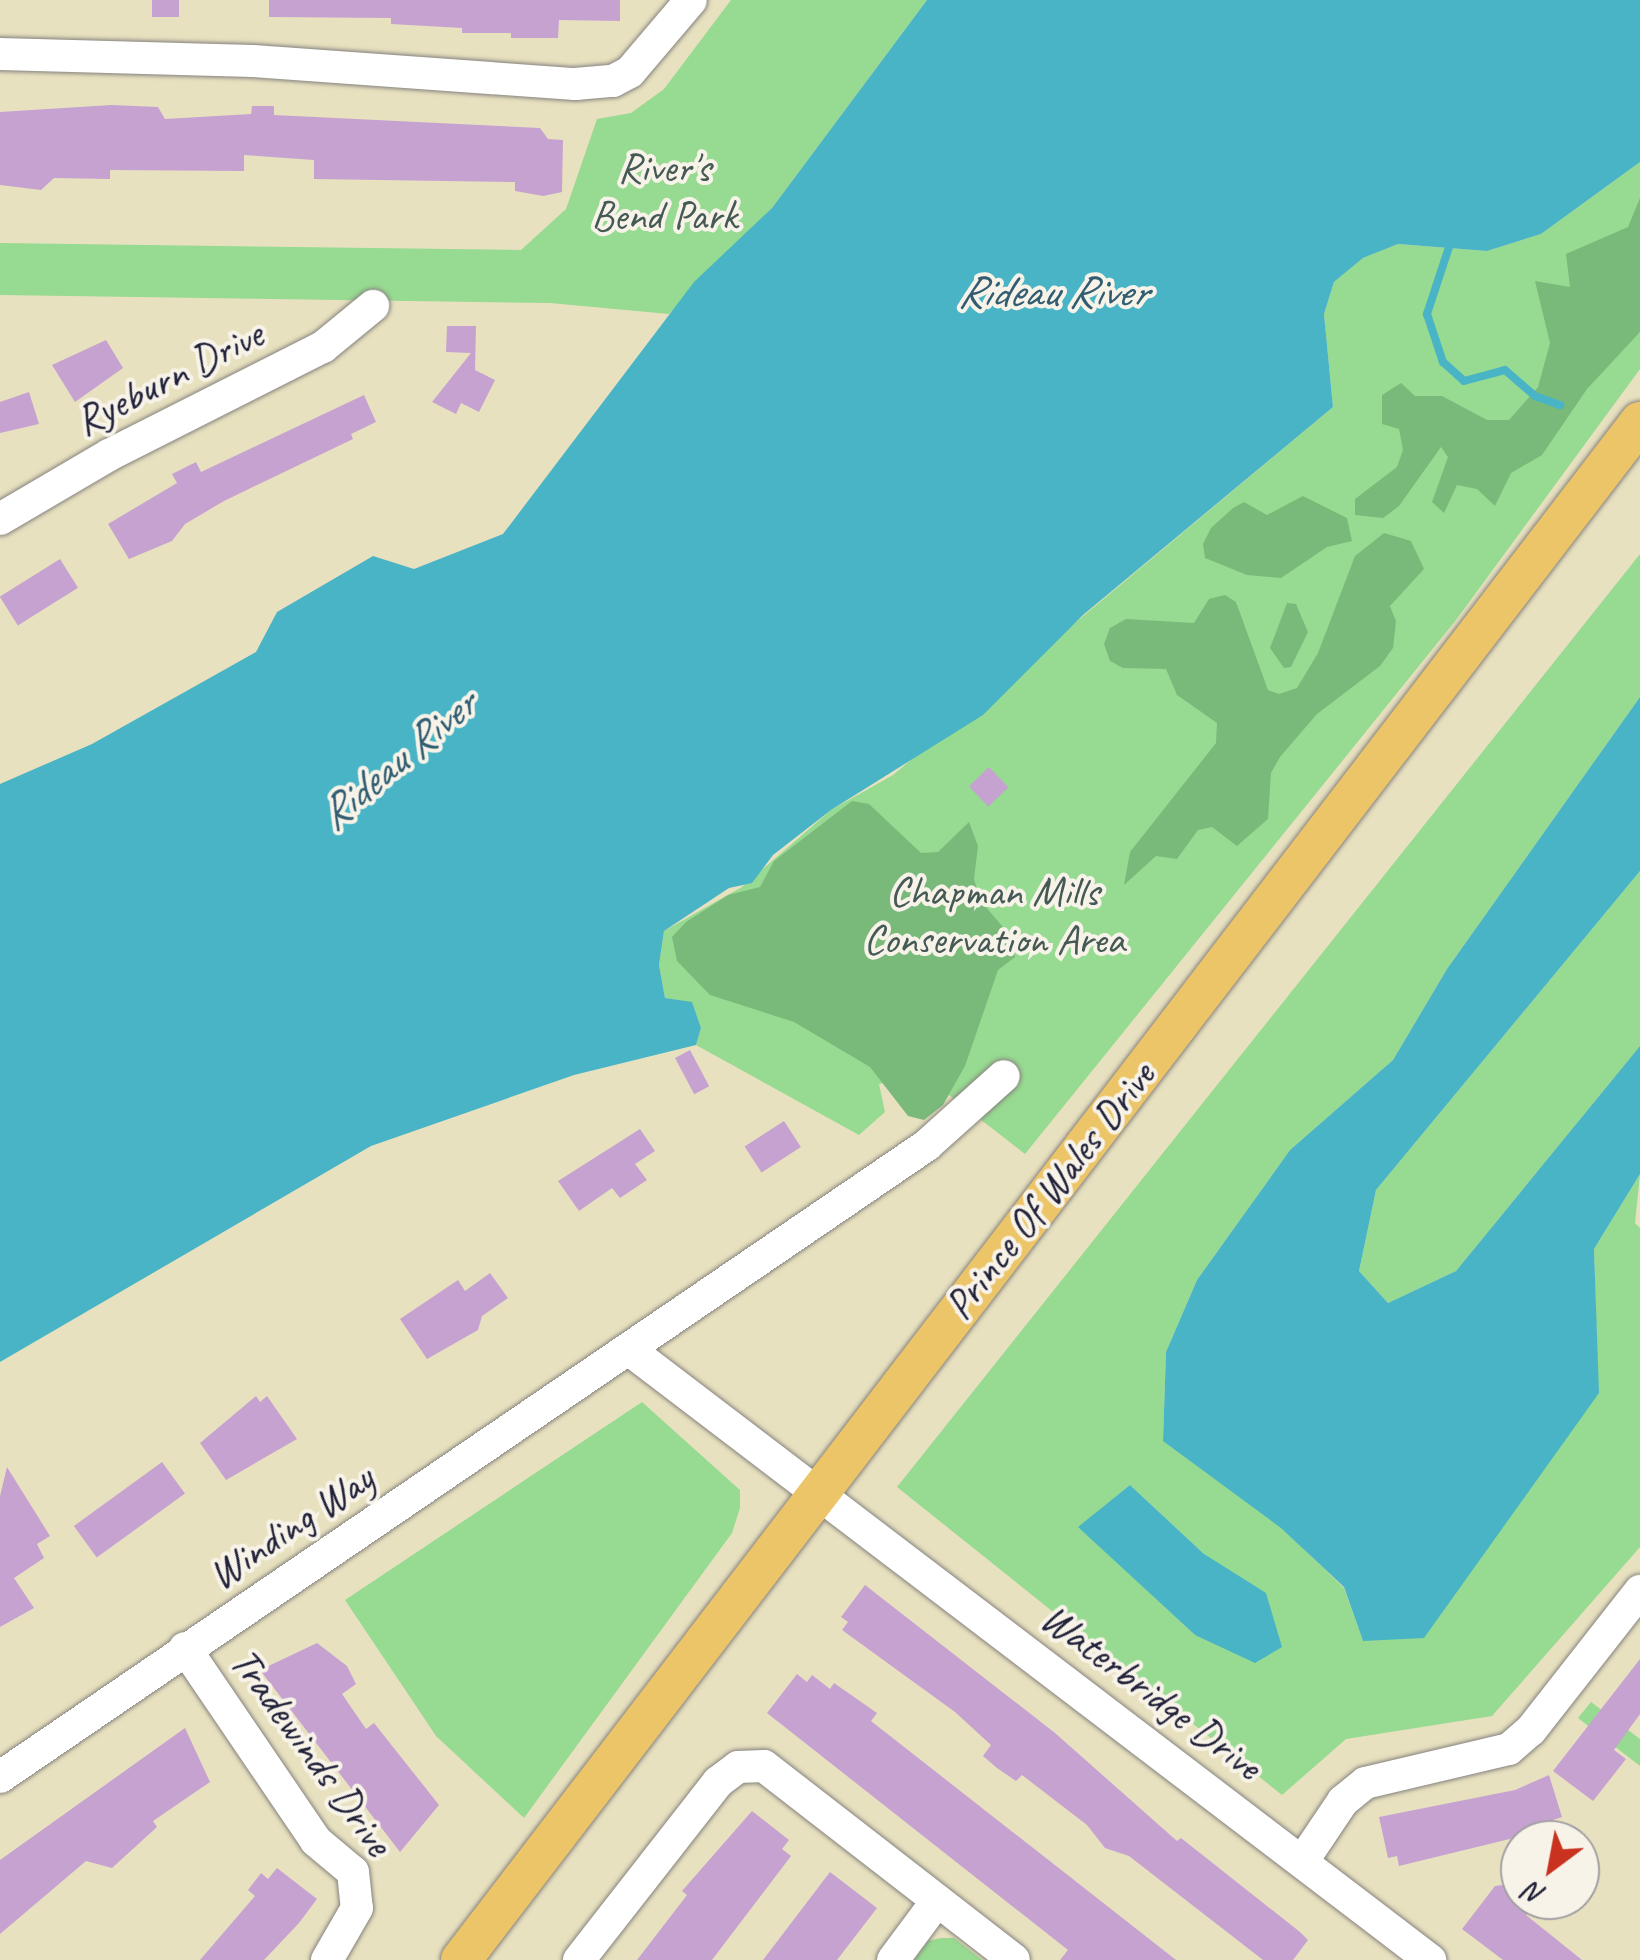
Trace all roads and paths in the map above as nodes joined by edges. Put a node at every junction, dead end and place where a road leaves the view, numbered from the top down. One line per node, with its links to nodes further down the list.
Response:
1 (691, 0): 2 (street)
2 (0, 54)
3 (373, 306): 5 (street, Ryeburn Drive)
4 (1640, 422): 8 (main road, Prince Of Wales Drive)
5 (0, 519)
6 (1004, 1076): 7 (street, Winding Way)
7 (631, 1351): 8 (street); 10 (street, Winding Way)
8 (821, 1491): 12 (street, Waterbridge Drive); 15 (main road, Prince Of Wales Drive)
9 (1640, 1591): 12 (street)
10 (185, 1648): 11 (street, Winding Way); 14 (street, Tradewinds Drive)
11 (0, 1777)
12 (1302, 1862): 19 (street, Waterbridge Drive)
13 (937, 1900): 16 (street); 17 (street); 18 (street)
14 (327, 1960)
15 (461, 1960)
16 (580, 1960)
17 (893, 1960)
18 (1014, 1960)
19 (1430, 1960)

